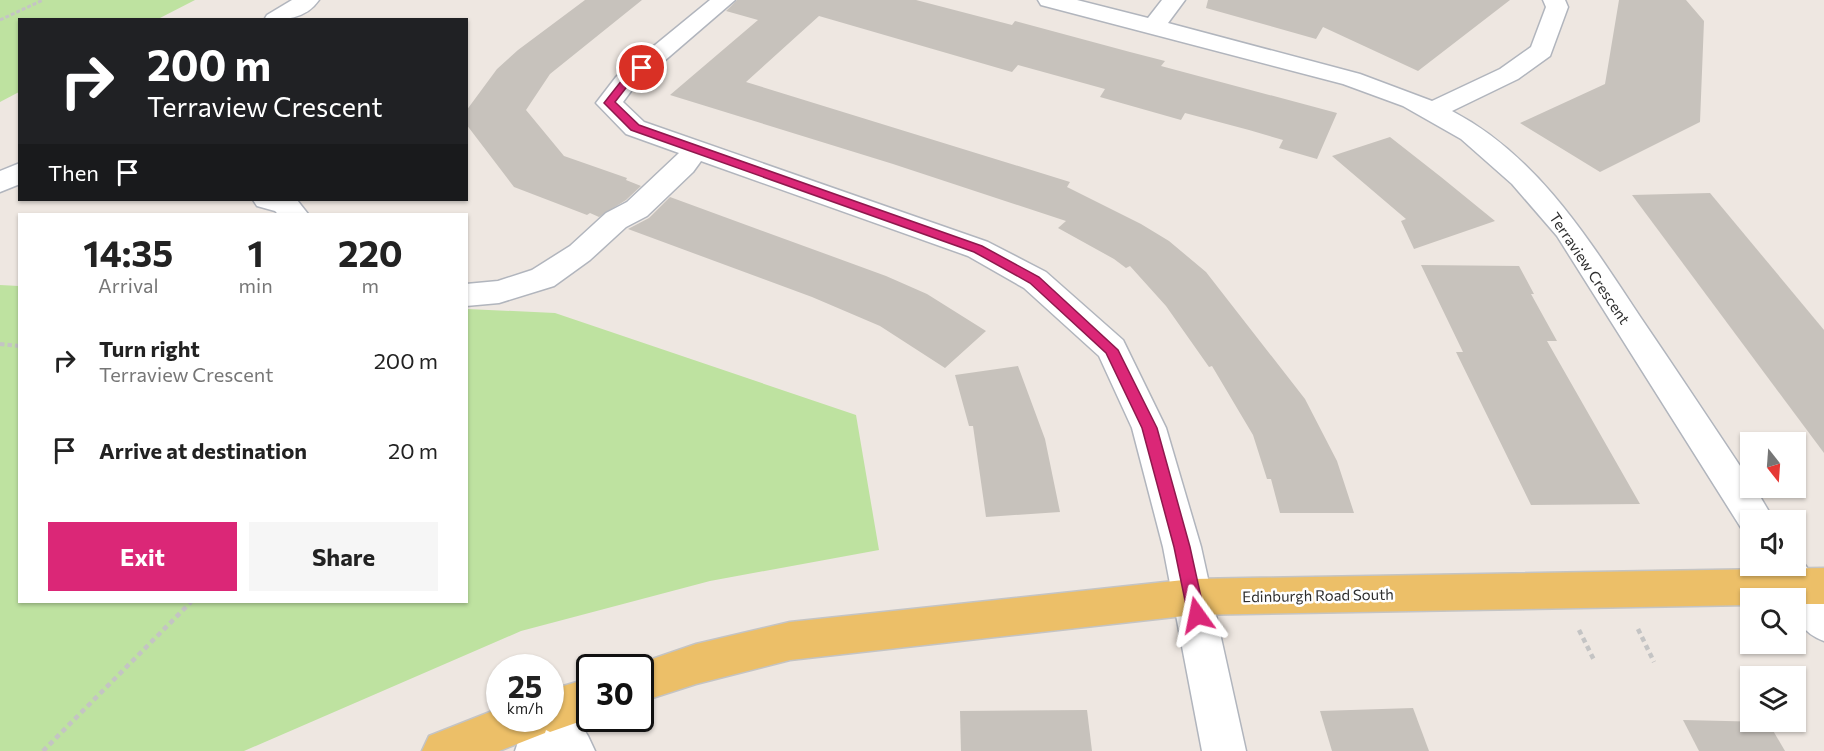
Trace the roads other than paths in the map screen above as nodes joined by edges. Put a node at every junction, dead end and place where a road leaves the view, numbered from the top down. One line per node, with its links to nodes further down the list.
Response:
1 (308, 0): 6 (street)
2 (724, 0): 9 (street)
3 (1048, 0): 7 (street, Terraview Crescent)
4 (1174, 0): 7 (street)
5 (1554, 0): 8 (street)
6 (278, 18)
7 (1154, 25): 8 (street, Terraview Crescent)
8 (1433, 110): 16 (street, Terraview Crescent)
9 (697, 148): 15 (street); 18 (street)
10 (18, 173): 11 (street)
11 (0, 186): 12 (street)
12 (18, 189)
13 (273, 201): 14 (street)
14 (293, 213)
15 (468, 295)
16 (1750, 510)
17 (1802, 580): 18 (main road, Edinburgh Road South); 19 (street)
18 (1193, 597): 20 (main road, Edinburgh Road South); 27 (street)
19 (1824, 623)
20 (654, 678)
21 (494, 732): 24 (main road)
22 (543, 732): 25 (street)
23 (562, 732): 26 (street)
24 (444, 751)
25 (537, 751)
26 (573, 751)
27 (1224, 751)

